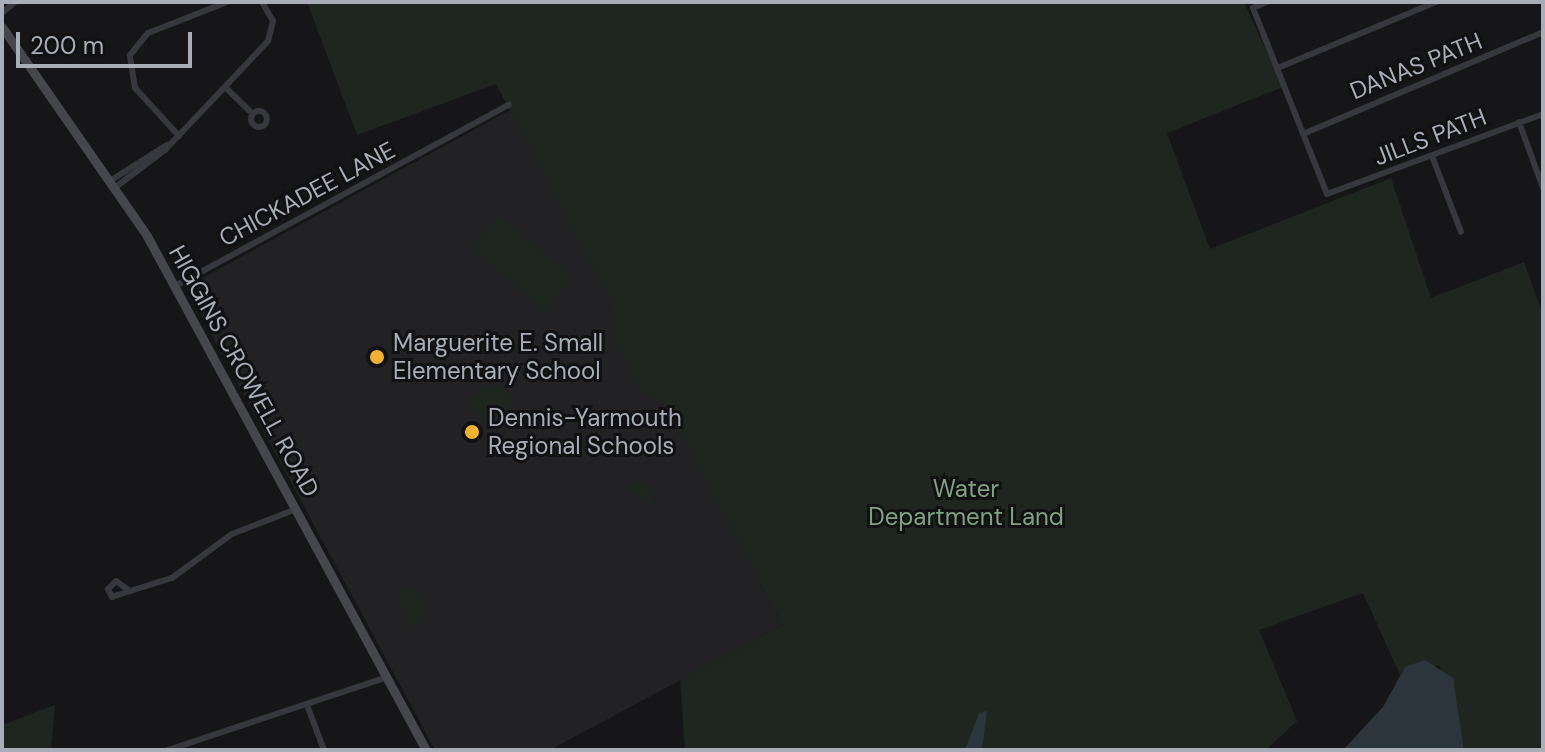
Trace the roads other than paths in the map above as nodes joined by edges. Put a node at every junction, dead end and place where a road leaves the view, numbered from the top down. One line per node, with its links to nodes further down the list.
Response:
1 (15, 2): 6 (street)
2 (227, 2): 16 (street)
3 (262, 2): 10 (street)
4 (1267, 2): 9 (street)
5 (1436, 2): 9 (street)
6 (2, 13)
7 (2, 27): 18 (main road, HIGGINS CROWELL ROAD)
8 (1543, 32): 15 (street, DANAS PATH)
9 (1280, 67): 15 (street)
10 (226, 88): 12 (street); 16 (street)
11 (509, 105): 21 (street, CHICKADEE LANE)
12 (249, 110)
13 (1543, 114): 14 (street, JILLS PATH)
14 (1519, 122): 17 (street, JILLS PATH); 19 (street)
15 (1303, 134): 17 (street, JILLS PATH)
16 (179, 136): 18 (street)
17 (1432, 156): 20 (street)
18 (115, 183): 21 (main road, HIGGINS CROWELL ROAD)
19 (1543, 188)
20 (1461, 232)
21 (175, 286): 22 (main road, HIGGINS CROWELL ROAD)
22 (296, 509): 23 (street); 24 (main road, HIGGINS CROWELL ROAD)
23 (130, 591)
24 (387, 677): 25 (street); 28 (main road, HIGGINS CROWELL ROAD)
25 (307, 705): 26 (street); 27 (street)
26 (168, 750)
27 (324, 750)
28 (426, 750)

